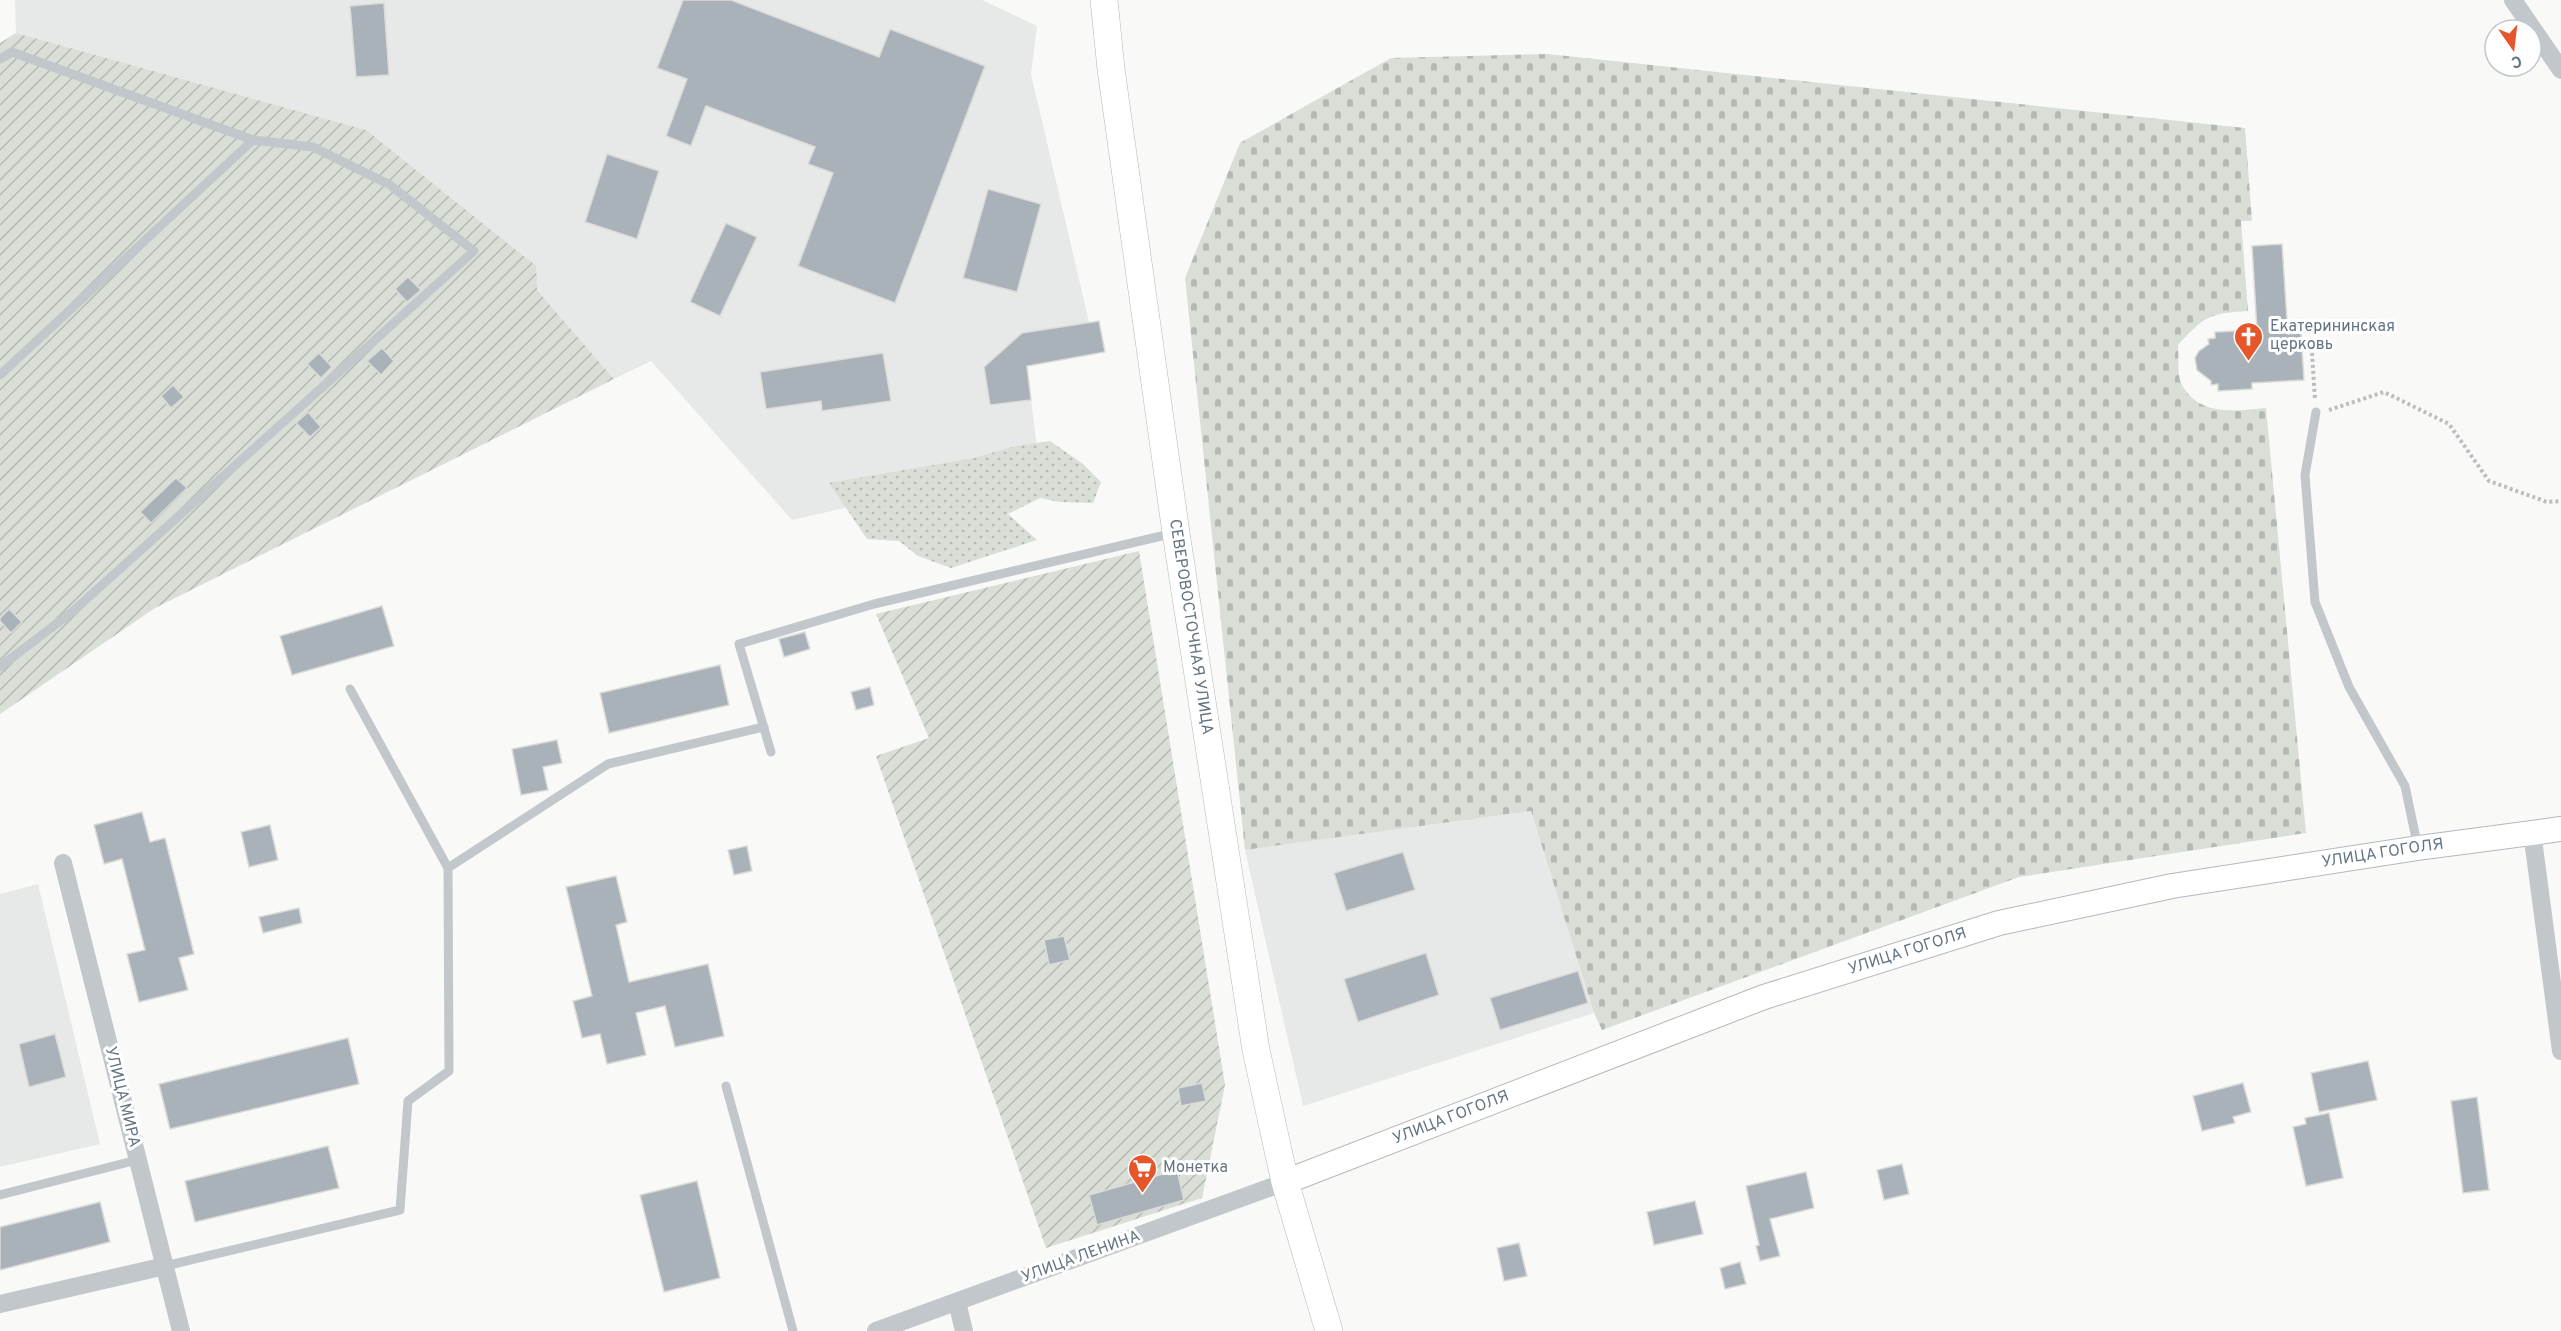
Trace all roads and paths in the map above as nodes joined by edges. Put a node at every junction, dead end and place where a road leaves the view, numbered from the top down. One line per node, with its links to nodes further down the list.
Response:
1 (1104, 0): 10 (main road, СЕВЕРОВОСТОЧНАЯ УЛИЦА)
2 (2513, 0): 4 (street)
3 (0, 58): 5 (lane)
4 (2561, 70)
5 (253, 140): 7 (lane); 11 (lane)
6 (2312, 353): 8 (path)
7 (0, 375)
8 (2316, 412): 9 (path); 17 (lane)
9 (2561, 501)
10 (1176, 532): 13 (lane); 23 (main road, СЕВЕРОВОСТОЧНАЯ УЛИЦА)
11 (0, 668)
12 (350, 689): 19 (lane)
13 (764, 727): 14 (lane); 19 (lane)
14 (771, 752)
15 (2561, 829): 16 (street, УЛИЦА ГОГОЛЯ)
16 (2532, 832): 17 (street, УЛИЦА ГОГОЛЯ); 20 (street)
17 (2418, 848): 23 (street, УЛИЦА ГОГОЛЯ)
18 (63, 863): 22 (street, УЛИЦА МИРА)
19 (448, 868): 25 (lane)
20 (2561, 1051)
21 (726, 1086): 29 (lane)
22 (137, 1160): 24 (lane); 25 (street, УЛИЦА МИРА)
23 (1286, 1182): 26 (street, УЛИЦА ЛЕНИНА); 32 (main road, СЕВЕРОВОСТОЧНАЯ УЛИЦА)
24 (0, 1195)
25 (165, 1266): 27 (street); 28 (street, УЛИЦА МИРА)
26 (957, 1302): 30 (street, УЛИЦА ЛЕНИНА); 31 (street)
27 (0, 1304)
28 (181, 1331)
29 (793, 1331)
30 (876, 1331)
31 (964, 1331)
32 (1329, 1331)

